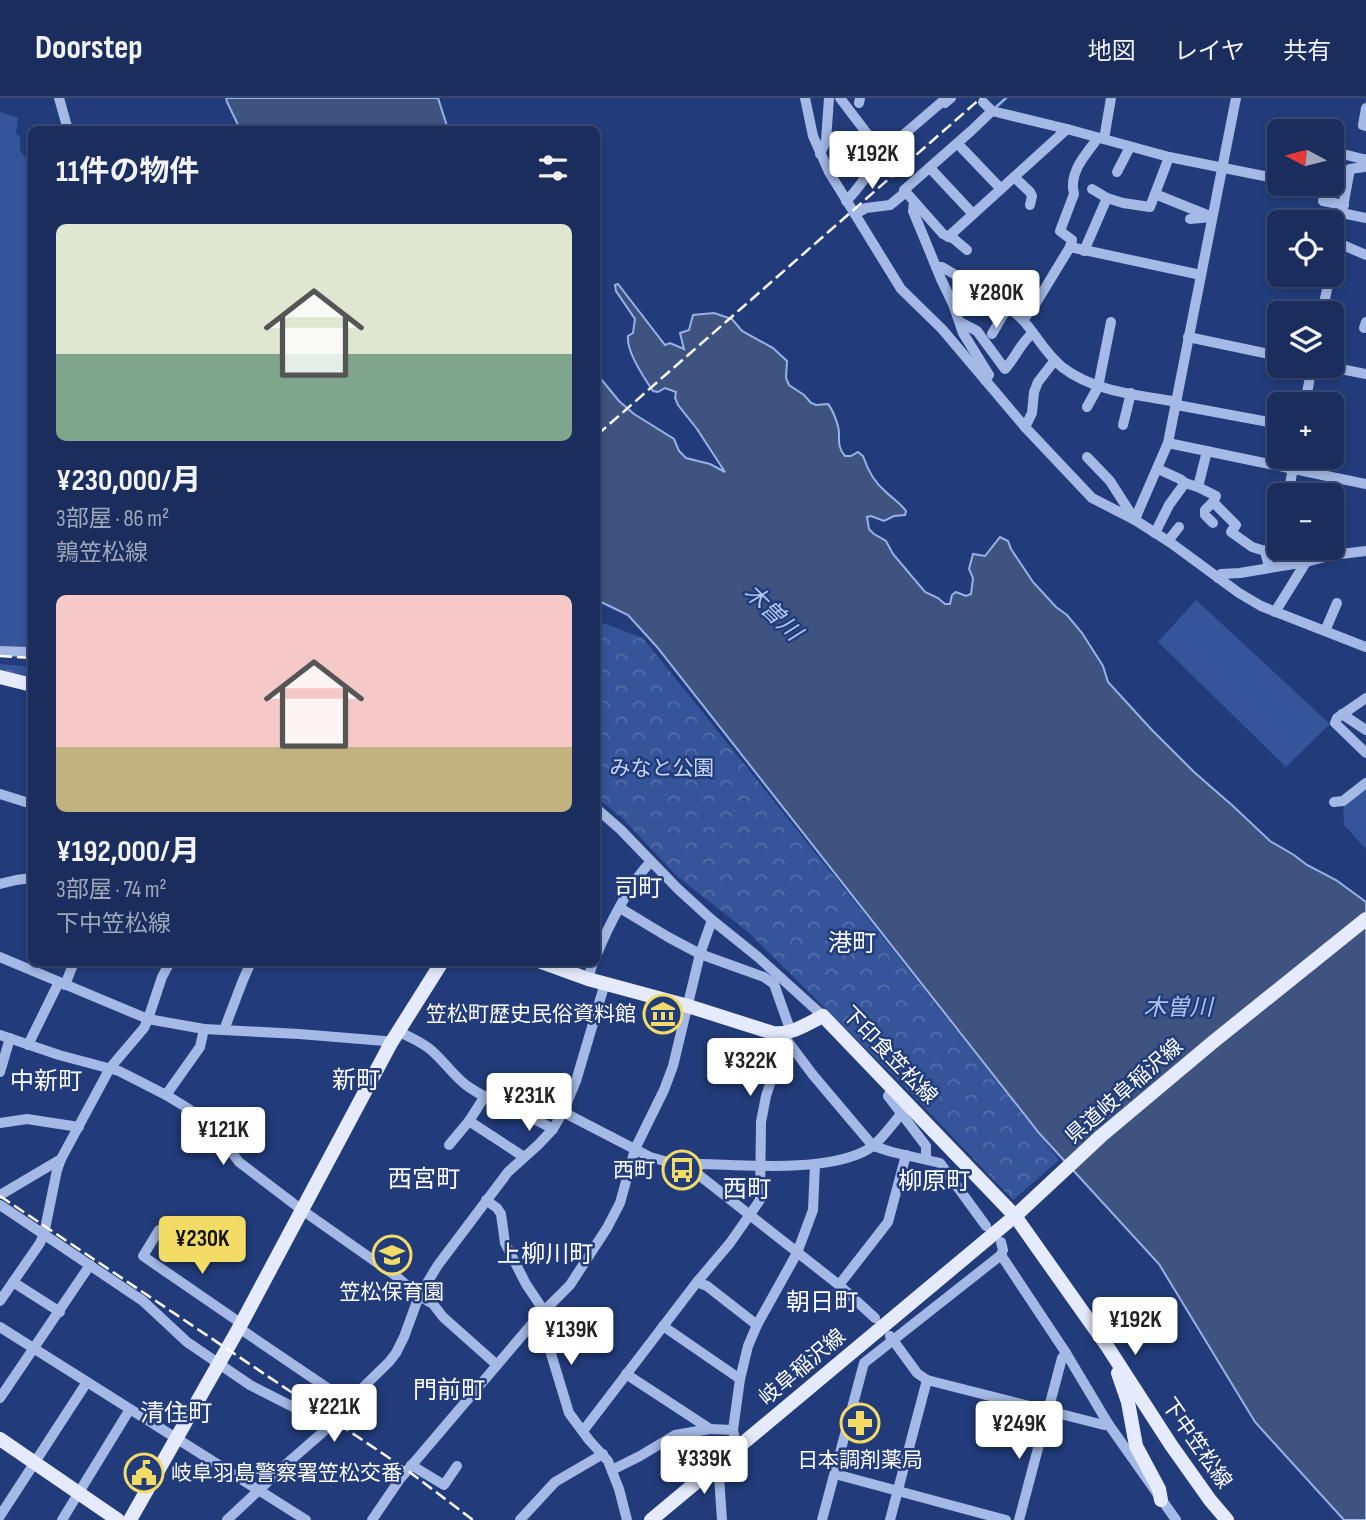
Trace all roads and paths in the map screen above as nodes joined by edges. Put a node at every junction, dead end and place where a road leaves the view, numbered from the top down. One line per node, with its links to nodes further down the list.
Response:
1 (59, 98): 11 (street)
2 (805, 98): 17 (street)
3 (829, 98): 17 (street)
4 (840, 98): 19 (street)
5 (951, 98): 19 (street)
6 (1111, 98): 14 (street)
7 (1236, 98): 23 (street)
8 (983, 102): 10 (street)
9 (1366, 108): 12 (street)
10 (992, 111): 13 (street); 15 (street)
11 (67, 126)
12 (1366, 126)
13 (1067, 129): 14 (street); 25 (street)
14 (1101, 139): 16 (street); 45 (street)
15 (958, 144): 22 (street); 27 (street)
16 (1130, 147): 20 (street); 24 (street)
17 (820, 154): 33 (street)
18 (1344, 155): 21 (street)
19 (884, 156): 33 (street)
20 (1169, 157): 23 (street); 31 (street)
21 (1365, 163): 29 (street)
22 (930, 168): 30 (street); 39 (street)
23 (1222, 169): 26 (street); 40 (street)
24 (1117, 172)
25 (1014, 177): 27 (street); 36 (street)
26 (1267, 177)
27 (1001, 189): 39 (street)
28 (1092, 189): 32 (street)
29 (1346, 190): 37 (street)
30 (906, 192): 35 (street); 38 (street)
31 (1155, 194): 32 (street); 40 (street)
32 (1107, 198): 47 (street)
33 (846, 201): 38 (street)
34 (1323, 201): 37 (street)
35 (914, 202): 43 (street); 49 (street)
36 (1030, 205)
37 (1343, 209): 41 (street)
38 (855, 214): 62 (street)
39 (973, 214): 43 (street)
40 (1212, 217): 42 (street); 50 (street)
41 (1366, 218)
42 (1190, 219)
43 (948, 237): 46 (street)
44 (1344, 245): 48 (street)
45 (1070, 247): 47 (street); 52 (street)
46 (967, 250)
47 (1084, 251): 50 (street)
48 (1366, 255)
49 (936, 267): 51 (street); 53 (street)
50 (1201, 275): 57 (street)
51 (1009, 308): 52 (street); 56 (street)
52 (1023, 320): 55 (street)
53 (960, 322): 55 (street); 62 (street)
54 (1111, 322): 63 (street)
55 (1033, 332): 59 (street)
56 (992, 334)
57 (1188, 337): 58 (street); 65 (street)
58 (1267, 353)
59 (1055, 360): 63 (street); 69 (street)
60 (1344, 370): 61 (street)
61 (1366, 374)
62 (985, 380): 69 (street)
63 (1098, 387): 64 (street); 66 (street)
64 (1130, 393): 65 (street); 68 (street)
65 (1177, 403): 67 (street); 70 (street)
66 (1087, 407)
67 (1267, 422)
68 (1123, 425)
69 (1025, 427): 80 (street)
70 (1168, 443): 71 (street); 75 (street)
71 (1207, 451): 73 (street); 78 (street)
72 (1087, 457): 80 (street)
73 (1267, 459)
74 (1317, 469): 77 (street)
75 (1158, 470): 76 (street); 80 (street)
76 (1185, 483): 78 (street); 83 (street)
77 (1366, 484)
78 (1198, 487): 79 (street)
79 (1213, 502): 81 (street); 85 (street)
80 (1135, 520): 83 (street)
81 (1213, 523)
82 (1179, 527): 84 (street)
83 (1155, 533): 84 (street)
84 (1168, 541): 90 (street)
85 (1265, 551): 89 (street)
86 (1344, 552): 87 (street)
87 (1364, 553)
88 (1312, 560): 89 (street); 92 (street)
89 (1269, 567): 90 (street)
90 (1218, 578): 92 (street)
91 (1337, 603): 93 (street)
92 (1275, 612): 93 (street)
93 (1325, 631): 94 (street)
94 (1366, 647)
95 (0, 651): 96 (street)
96 (28, 652)
97 (0, 677): 98 (main road)
98 (28, 684)
99 (1366, 699): 100 (street)
100 (1342, 714): 101 (street); 102 (street)
101 (1366, 730)
102 (1366, 753)
103 (1366, 783): 105 (street)
104 (0, 794): 106 (street)
105 (1334, 802)
106 (28, 803)
107 (600, 812): 108 (street)
108 (651, 862): 111 (street); 113 (street)
109 (28, 878): 110 (street)
110 (0, 884)
111 (620, 908): 114 (street); 115 (street)
112 (1366, 919): 156 (main road, 県道岐阜稲沢線)
113 (712, 920): 115 (street); 127 (street)
114 (600, 935)
115 (700, 954): 126 (street); 131 (street)
116 (0, 957): 125 (street)
117 (72, 966): 125 (street)
118 (168, 966): 128 (street)
119 (249, 966): 130 (street)
120 (439, 966): 133 (main road)
121 (552, 966): 123 (main road)
122 (592, 966): 123 (street)
123 (588, 979): 124 (main road)
124 (605, 983): 126 (main road); 140 (street)
125 (62, 984): 128 (street); 134 (street)
126 (688, 1006): 131 (main road); 148 (street)
127 (823, 1016): 131 (main road, 下印食笠松線); 137 (main road, 下印食笠松線)
128 (148, 1019): 129 (street); 135 (street)
129 (204, 1029): 130 (street); 138 (street)
130 (224, 1030): 133 (street)
131 (787, 1036): 147 (street); 154 (street)
132 (5, 1037): 134 (street); 136 (street)
133 (395, 1037): 139 (street); 159 (main road)
134 (29, 1045): 135 (street)
135 (110, 1068): 138 (street); 144 (street)
136 (0, 1072)
137 (892, 1089): 141 (street); 161 (main road, 下印食笠松線)
138 (166, 1095): 159 (street)
139 (485, 1096): 142 (street); 145 (street)
140 (563, 1112): 145 (street); 148 (street)
141 (901, 1114): 147 (street); 152 (street)
142 (469, 1121): 146 (street); 150 (street)
143 (0, 1123): 144 (street)
144 (79, 1127): 151 (street)
145 (553, 1129): 150 (street)
146 (449, 1145)
147 (873, 1146): 149 (street); 153 (street)
148 (635, 1149): 155 (street); 174 (street)
149 (906, 1155): 152 (street); 171 (street)
150 (524, 1157): 158 (street)
151 (61, 1159): 157 (street); 164 (street)
152 (926, 1159): 162 (street)
153 (815, 1164): 154 (street); 166 (street)
154 (759, 1165): 155 (street); 160 (street)
155 (690, 1168): 160 (street)
156 (1042, 1192): 161 (main road, 岐阜稲沢線)
157 (1, 1199): 164 (street)
158 (486, 1199): 172 (street); 174 (street)
159 (302, 1210): 172 (street); 179 (main road)
160 (750, 1216): 166 (street); 170 (street)
161 (1015, 1216): 182 (main road, 下中笠松線); 202 (main road, 岐阜稲沢線)
162 (986, 1226)
163 (159, 1230): 179 (street)
164 (44, 1234): 168 (street); 169 (street)
165 (1000, 1242): 167 (street)
166 (797, 1253): 171 (street); 177 (street)
167 (1001, 1255): 181 (street); 184 (street)
168 (90, 1265): 175 (street); 185 (street)
169 (13, 1282): 173 (street); 175 (street)
170 (697, 1282): 177 (street); 180 (street)
171 (839, 1285): 176 (street)
172 (419, 1296): 186 (street); 192 (street)
173 (0, 1301)
174 (544, 1311): 186 (street); 199 (street)
175 (60, 1312): 183 (street)
176 (876, 1318)
177 (757, 1325): 188 (street)
178 (0, 1326): 183 (street)
179 (241, 1326): 185 (main road); 192 (street)
180 (663, 1326): 187 (street); 188 (street)
181 (892, 1338): 189 (street); 209 (street)
182 (1107, 1346): 213 (main road); 231 (main road, 下中笠松線)
183 (34, 1348): 190 (street); 191 (street)
184 (1066, 1353): 194 (street); 195 (street)
185 (218, 1364): 196 (street); 200 (main road)
186 (497, 1365): 205 (street)
187 (626, 1374): 197 (street); 199 (street)
188 (740, 1379): 198 (street)
189 (927, 1380): 194 (street); 211 (street)
190 (88, 1382): 193 (street); 204 (street)
191 (0, 1398)
192 (348, 1402): 196 (street)
193 (130, 1409): 200 (street); 212 (street)
194 (1049, 1411): 195 (street); 228 (street)
195 (1109, 1425): 213 (street)
196 (328, 1426): 210 (street)
197 (710, 1429): 198 (street); 208 (street)
198 (733, 1430): 202 (street)
199 (583, 1431): 203 (street)
200 (177, 1438): 210 (street); 217 (main road)
201 (0, 1439): 204 (main road)
202 (737, 1449): 207 (main road, 岐阜稲沢線)
203 (603, 1454): 208 (street); 221 (street)
204 (34, 1462): 212 (main road); 214 (street)
205 (411, 1465): 206 (street); 220 (street)
206 (457, 1466)
207 (716, 1467): 223 (main road, 岐阜稲沢線); 224 (street)
208 (612, 1470): 222 (street)
209 (835, 1474): 211 (street); 225 (street)
210 (259, 1490): 218 (street); 219 (street)
211 (897, 1491): 226 (street); 227 (street)
212 (79, 1493): 215 (street); 216 (main road)
213 (1164, 1504): 229 (street); 230 (street)
214 (0, 1516)
215 (62, 1520)
216 (118, 1520)
217 (130, 1520)
218 (228, 1520)
219 (306, 1520)
220 (372, 1520)
221 (520, 1520)
222 (627, 1520)
223 (652, 1520)
224 (722, 1520)
225 (822, 1520)
226 (890, 1520)
227 (1006, 1520)
228 (1019, 1520)
229 (1163, 1520)
230 (1176, 1520)
231 (1227, 1520)

